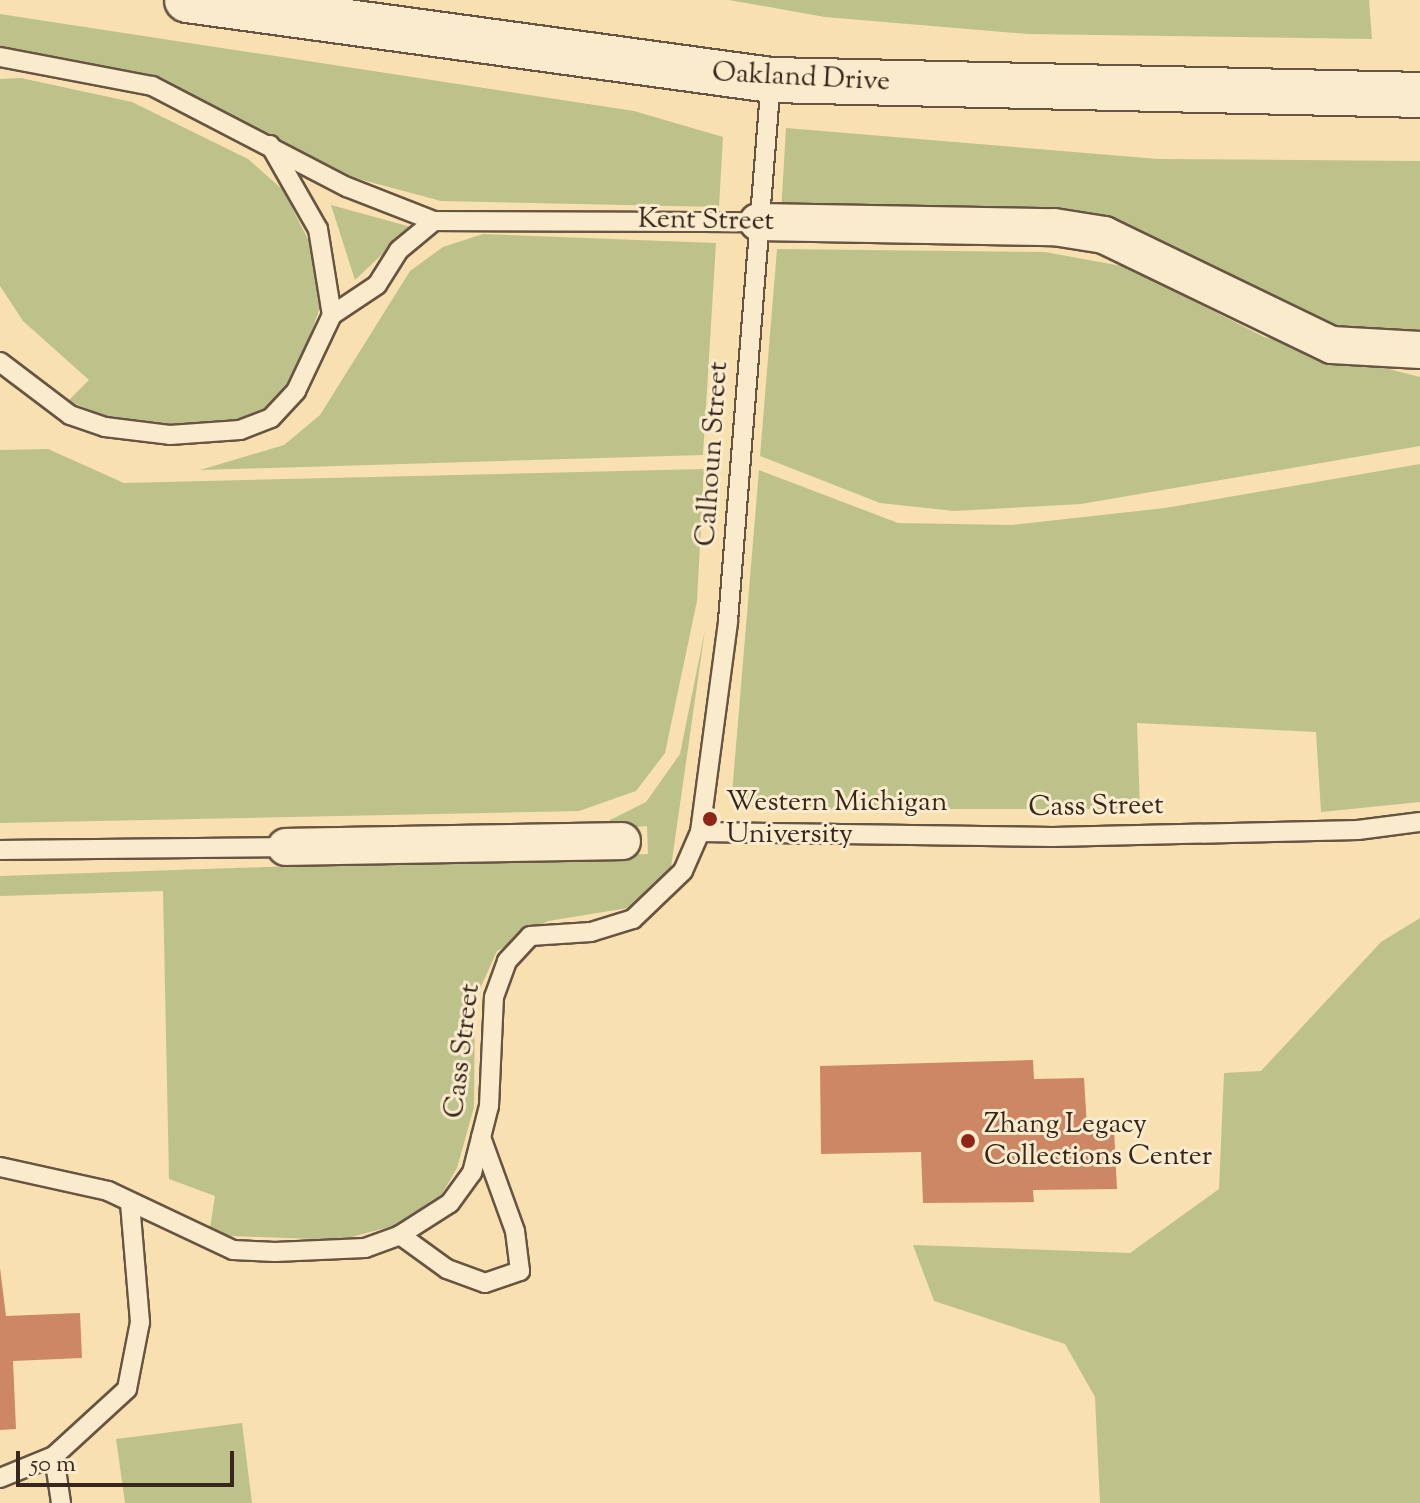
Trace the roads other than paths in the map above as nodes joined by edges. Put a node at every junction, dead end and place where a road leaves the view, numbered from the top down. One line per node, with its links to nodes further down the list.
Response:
1 (187, 0): 3 (main road, Oakland Drive)
2 (0, 57): 5 (lane, Kent Street)
3 (771, 80): 4 (main road, Oakland Drive); 7 (lane, Calhoun Street)
4 (1420, 95)
5 (269, 144): 6 (lane, Kent Street); 8 (lane)
6 (434, 221): 7 (lane, Kent Street); 8 (lane)
7 (758, 222): 9 (street, Kent Street); 12 (lane, Calhoun Street)
8 (332, 315): 10 (lane)
9 (1420, 350)
10 (0, 362)
11 (1420, 822): 12 (lane, Cass Street)
12 (700, 832): 16 (lane, Cass Street)
13 (622, 841): 14 (street)
14 (286, 847): 15 (lane)
15 (0, 850)
16 (481, 1137): 19 (lane, Cass Street); 19 (lane)
17 (0, 1167): 18 (lane, Cass Street)
18 (130, 1202): 19 (lane, Cass Street); 20 (lane)
19 (400, 1235)
20 (54, 1456): 21 (lane); 22 (lane)
21 (0, 1478)
22 (61, 1503)

